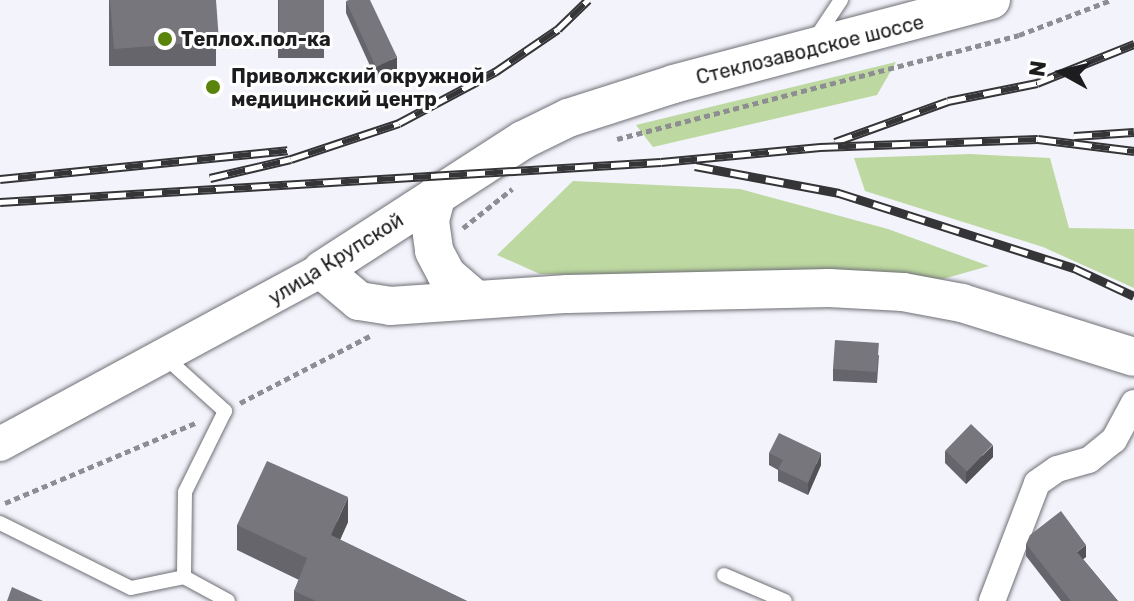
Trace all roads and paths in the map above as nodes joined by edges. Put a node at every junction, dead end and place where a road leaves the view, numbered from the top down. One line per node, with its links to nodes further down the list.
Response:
1 (841, 0): 4 (lane)
2 (991, 0): 4 (main road, Стеклозаводское шоссе)
3 (1111, 0): 6 (path)
4 (807, 49): 5 (main road, Стеклозаводское шоссе)
5 (674, 84): 8 (main road, улица Крупской)
6 (602, 143)
7 (516, 185): 9 (path)
8 (437, 194): 9 (main road); 10 (main road, улица Крупской)
9 (434, 251): 11 (main road)
10 (322, 270): 12 (main road); 13 (street, улица Крупской)
11 (475, 299): 12 (main road); 14 (main road)
12 (390, 306): 16 (path)
13 (165, 357): 16 (lane); 17 (street, улица Крупской)
14 (1134, 357)
15 (1134, 403): 24 (street)
16 (225, 411): 18 (path); 21 (lane)
17 (0, 444)
18 (0, 505)
19 (0, 523): 21 (lane)
20 (724, 575): 23 (lane)
21 (184, 577): 22 (lane)
22 (228, 601)
23 (785, 601)
24 (992, 601)

